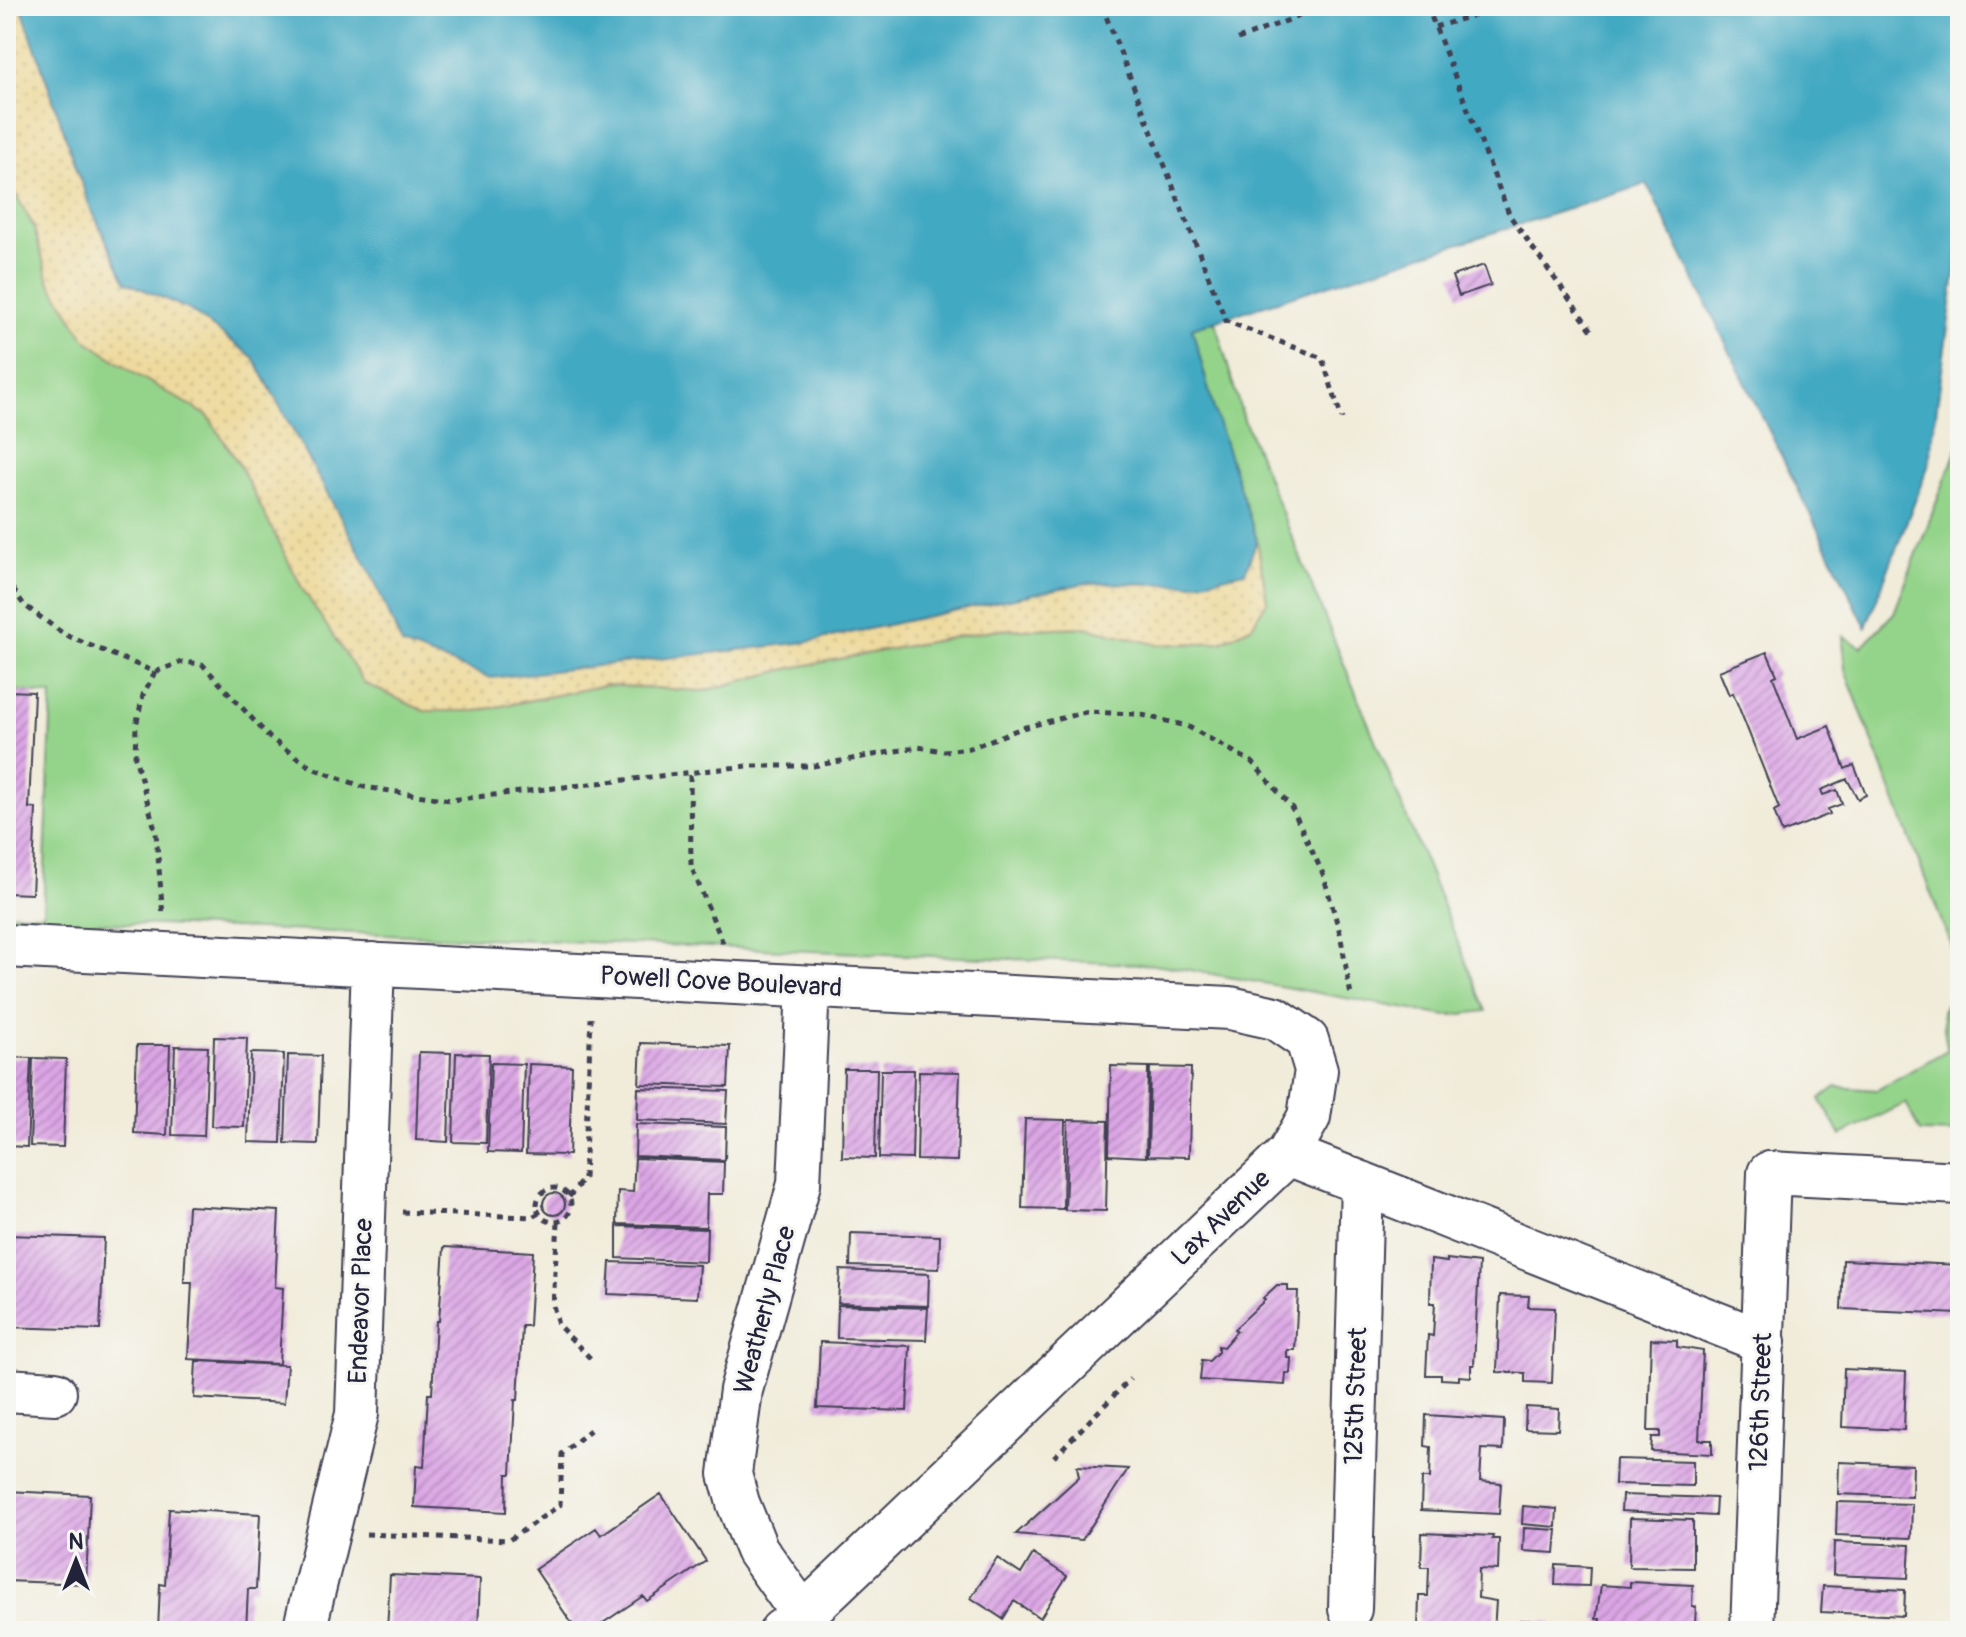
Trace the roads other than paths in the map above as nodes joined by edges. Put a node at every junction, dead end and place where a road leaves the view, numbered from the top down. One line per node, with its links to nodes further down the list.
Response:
1 (6, 946): 2 (street, Powell Cove Boulevard)
2 (373, 964): 3 (street, Powell Cove Boulevard); 12 (street, Endeavor Place)
3 (808, 987): 4 (street, Powell Cove Boulevard); 11 (street, Weatherly Place)
4 (1288, 1154): 5 (street, Lax Avenue); 11 (street, Lax Avenue)
5 (1362, 1183): 7 (street, Lax Avenue); 10 (street, 125th Street)
6 (1960, 1183): 7 (street, 126th Street)
7 (1764, 1342): 13 (street, 126th Street)
8 (6, 1390): 9 (street)
9 (55, 1393)
10 (1350, 1609)
11 (792, 1623)
12 (304, 1631)
13 (1752, 1631)

